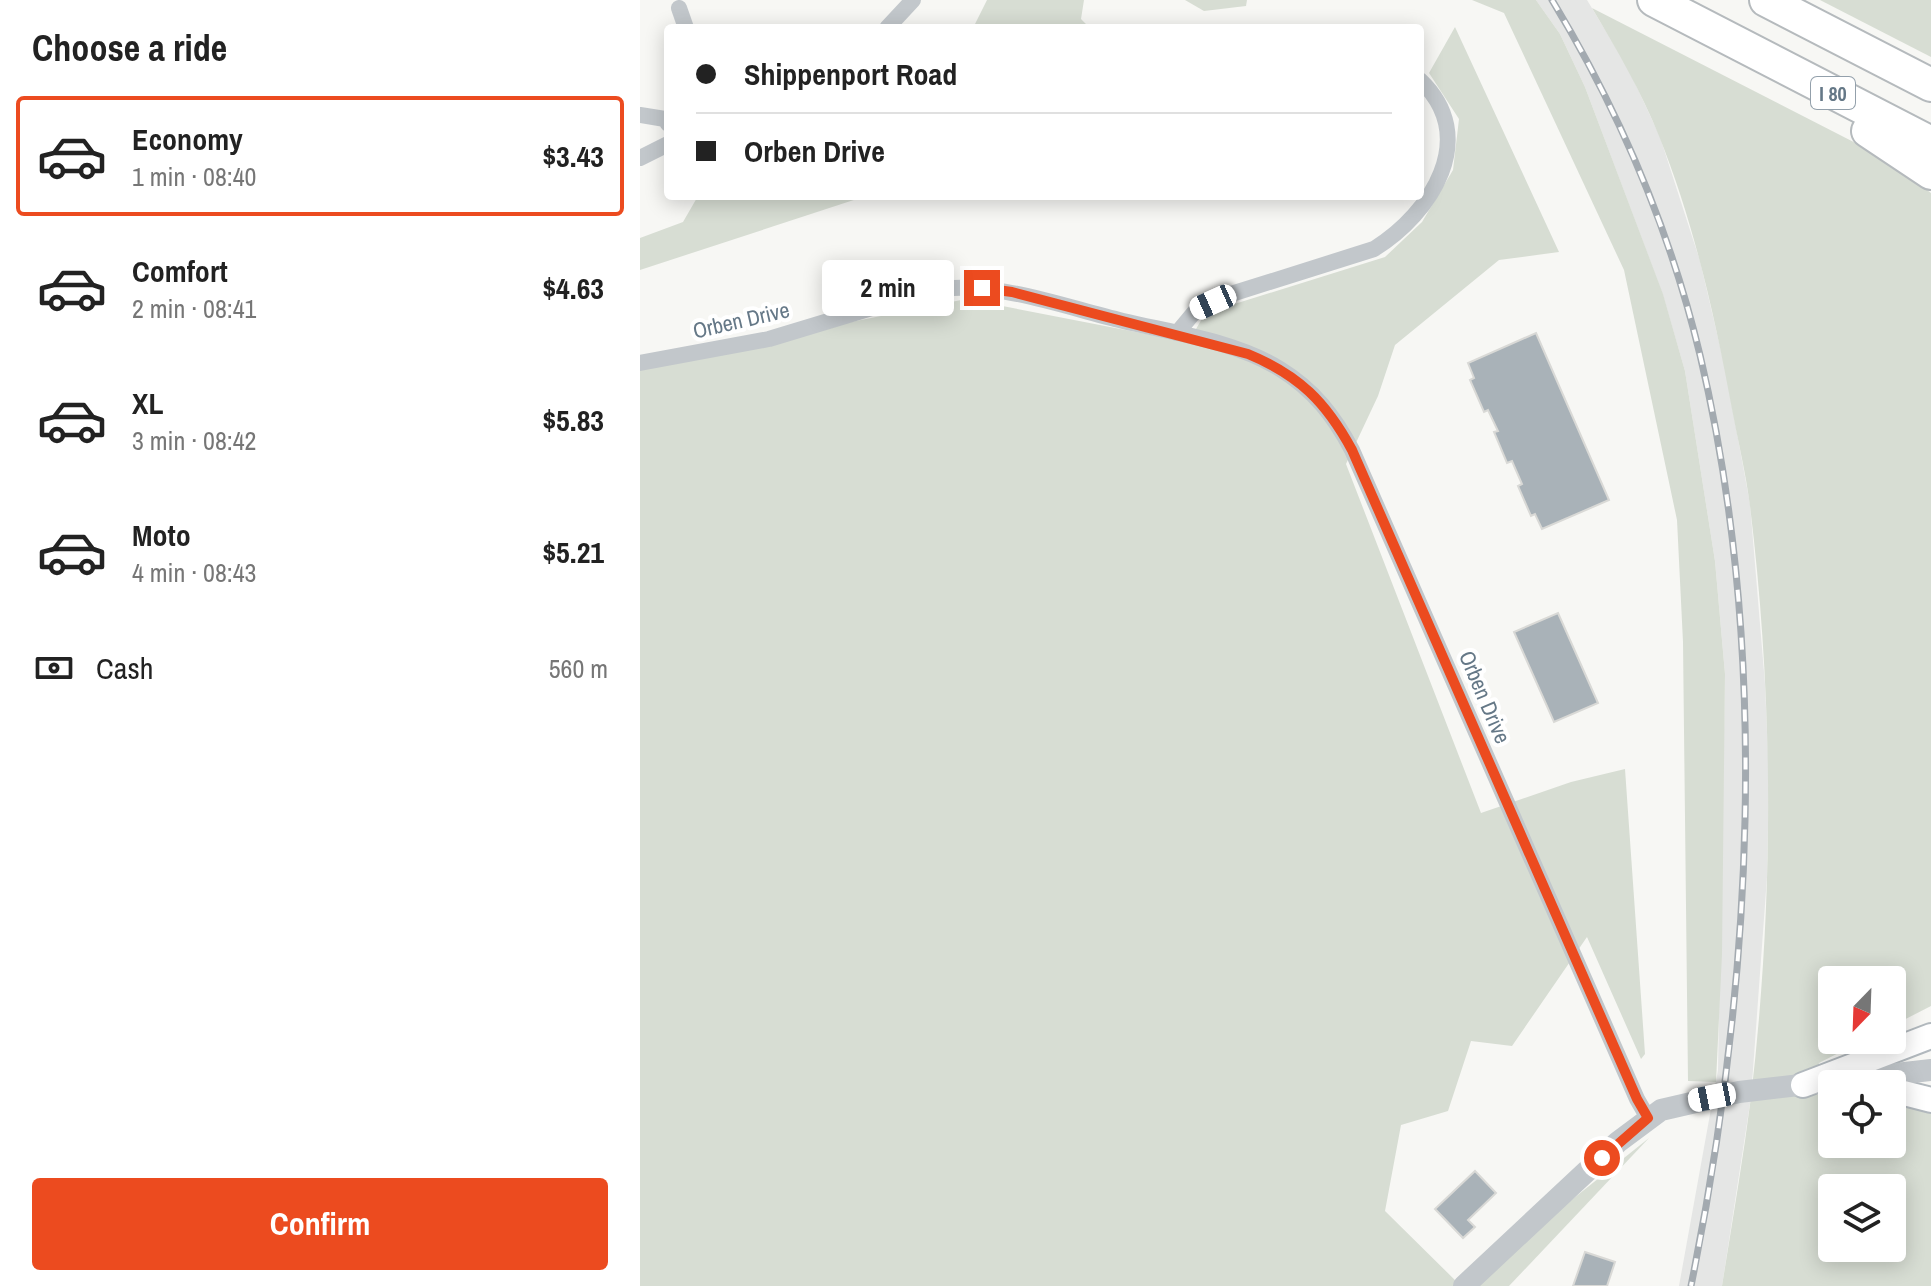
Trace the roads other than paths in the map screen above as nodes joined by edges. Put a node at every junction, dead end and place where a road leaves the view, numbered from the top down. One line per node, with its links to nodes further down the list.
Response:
1 (913, 0): 6 (street)
2 (1654, 0): 7 (highway, I 80)
3 (1766, 0): 9 (highway, I 80)
4 (679, 8): 5 (street)
5 (685, 24)
6 (891, 24)
7 (1735, 43): 12 (highway, I 80); 15 (highway)
8 (1424, 84): 16 (street)
9 (1931, 85)
10 (640, 115): 11 (street)
11 (664, 119)
12 (1931, 143)
13 (664, 146): 14 (street)
14 (640, 158)
15 (1931, 173)
16 (1177, 333): 17 (street, Orben Drive); 25 (street, Orben Drive)
17 (640, 363)
18 (1931, 1036): 22 (main road)
19 (1931, 1070): 20 (street)
20 (1906, 1072)
21 (1818, 1082): 22 (street)
22 (1803, 1085): 25 (street)
23 (1906, 1094): 24 (main road)
24 (1931, 1100)
25 (1648, 1118): 26 (street)
26 (1464, 1286)

